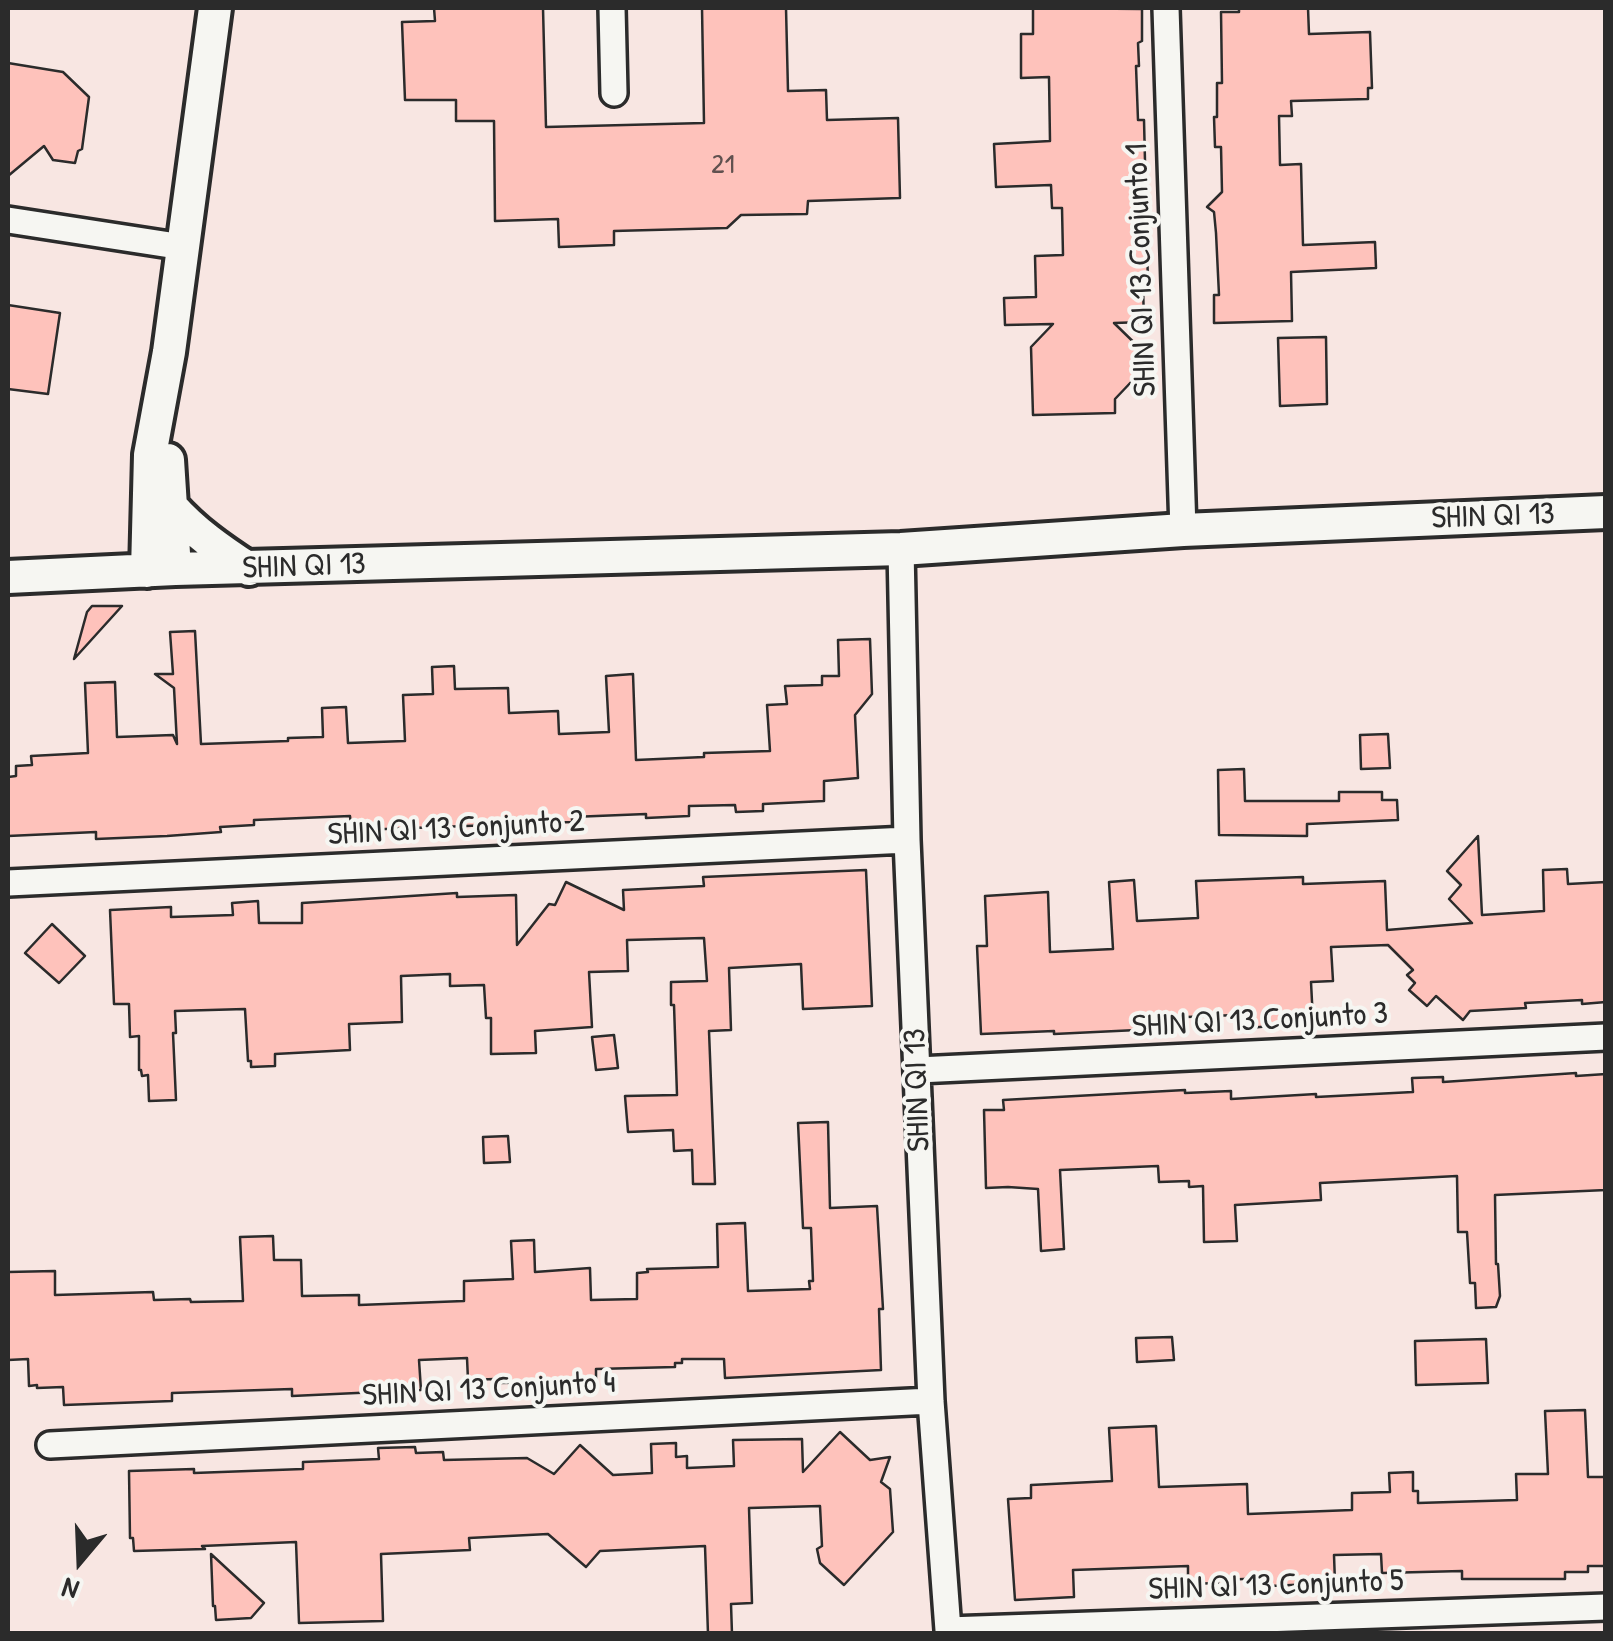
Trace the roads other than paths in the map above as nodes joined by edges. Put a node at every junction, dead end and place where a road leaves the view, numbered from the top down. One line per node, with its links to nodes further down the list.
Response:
1 (215, 8): 6 (street)
2 (612, 8): 4 (street)
3 (1166, 8): 9 (street, SHIN QI 13 Conjunto 1)
4 (614, 93)
5 (8, 220): 6 (street)
6 (182, 246): 7 (street)
7 (160, 507): 11 (street); 12 (street); 13 (street)
8 (1606, 512): 9 (street, SHIN QI 13)
9 (1183, 530): 10 (street, SHIN QI 13)
10 (900, 549): 11 (street, SHIN QI 13); 15 (street, SHIN QI 13)
11 (250, 568): 12 (street, SHIN QI 13)
12 (161, 570): 13 (street, SHIN QI 13)
13 (98, 572): 14 (street, SHIN QI 13)
14 (8, 577)
15 (907, 840): 16 (street, SHIN QI 13 Conjunto 2); 18 (street, SHIN QI 13)
16 (8, 882)
17 (1606, 1037): 18 (street, SHIN QI 13 Conjunto 3)
18 (918, 1070): 19 (street, SHIN QI 13)
19 (930, 1401): 20 (street, SHIN QI 13 Conjunto 4); 22 (street, SHIN QI 13)
20 (50, 1444)
21 (1606, 1608): 22 (street, SHIN QI 13 Conjunto 5)
22 (948, 1630)

